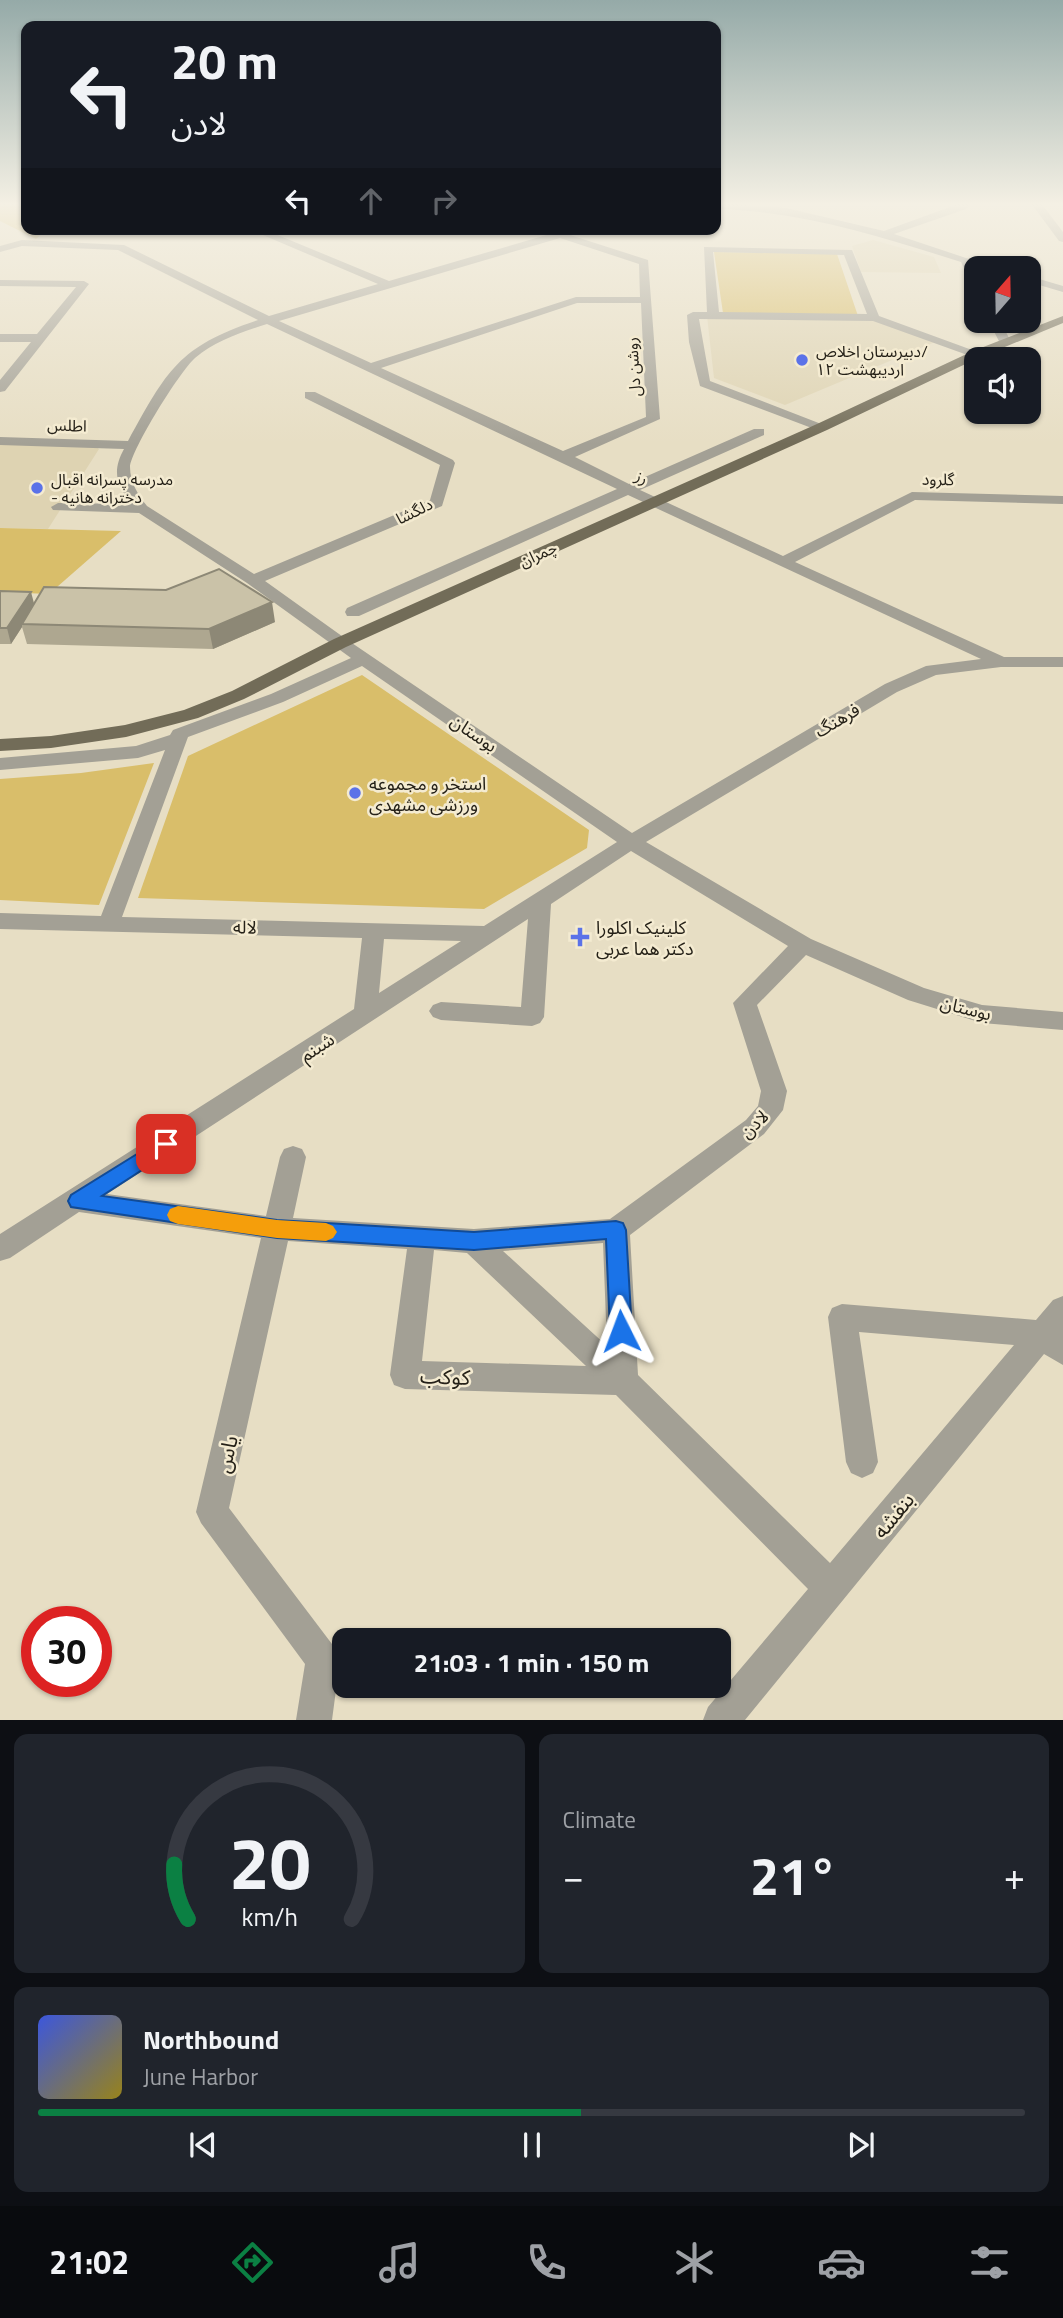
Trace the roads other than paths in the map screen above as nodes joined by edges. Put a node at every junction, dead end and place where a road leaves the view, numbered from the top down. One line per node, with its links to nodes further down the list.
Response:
1 (22, 283): 18 (street)
2 (194, 283): 15 (street, رز)
3 (385, 283): 9 (street)
4 (395, 283): 9 (street, بوستان)
5 (646, 283): 11 (street, روشن دل)
6 (711, 283): 12 (street)
7 (860, 283): 13 (street)
8 (1044, 283): 10 (street)
9 (389, 285): 15 (street, بوستان)
10 (1063, 289)
11 (647, 300): 23 (street); 30 (street, روشن دل)
12 (713, 314): 13 (street); 26 (street)
13 (874, 318): 21 (street)
14 (1063, 319): 19 (main road, چمران)
15 (268, 320): 23 (street, رز); 29 (street, بوستان)
16 (1000, 333): 19 (street)
17 (0, 338): 18 (street)
18 (41, 338): 24 (street)
19 (1005, 342): 20 (main road, چمران)
20 (994, 347)
21 (964, 349)
22 (964, 360): 26 (main road, چمران)
23 (370, 367): 30 (street, رز)
24 (0, 388)
25 (310, 395): 37 (street, دلگشا)
26 (822, 426): 33 (main road, چمران)
27 (759, 432): 31 (street)
28 (0, 441): 29 (street, اطلس)
29 (134, 444): 35 (street, بوستان)
30 (562, 457): 31 (street, رز)
31 (630, 490): 33 (street, رز); 38 (street)
32 (1063, 500): 36 (street, گلرود)
33 (652, 502): 36 (street, رز); 39 (main road, چمران)
34 (58, 507): 35 (street)
35 (142, 509): 37 (street, بوستان)
36 (785, 561): 41 (street, رز)
37 (253, 580): 39 (street, بوستان)
38 (354, 612)
39 (340, 643): 40 (street, بوستان); 44 (main road, چمران)
40 (364, 659): 43 (street); 46 (street, بوستان)
41 (1001, 662): 42 (street, فرهنگ); 46 (street, فرهنگ)
42 (1063, 662)
43 (178, 739): 45 (street); 49 (street)
44 (0, 745)
45 (0, 764)
46 (631, 842): 47 (street, شبنم); 52 (street, بوستان)
47 (540, 901): 51 (street, شبنم); 53 (street)
48 (0, 920): 49 (street, لاله)
49 (109, 923): 50 (street, لاله)
50 (374, 931): 51 (street, لاله); 54 (street)
51 (491, 934): 54 (street, شبنم)
52 (803, 944): 55 (street, بوستان); 59 (street, لادن)
53 (441, 1012)
54 (365, 1016): 57 (street, شبنم)
55 (1063, 1021)
56 (293, 1157): 58 (street, یاس)
57 (78, 1201): 58 (street); 62 (street, شبنم)
58 (277, 1229): 60 (street); 68 (street, یاس)
59 (616, 1230): 61 (street); 65 (street)
60 (422, 1238): 61 (street); 65 (street, کوکب)
61 (474, 1241): 65 (street)
62 (0, 1249)
63 (1063, 1308): 64 (street, بنفشه)
64 (1051, 1343): 66 (street); 67 (street, بنفشه)
65 (623, 1381): 67 (street)
66 (862, 1462)
67 (832, 1589): 69 (street, بنفشه)
68 (313, 1720)
69 (721, 1720)

